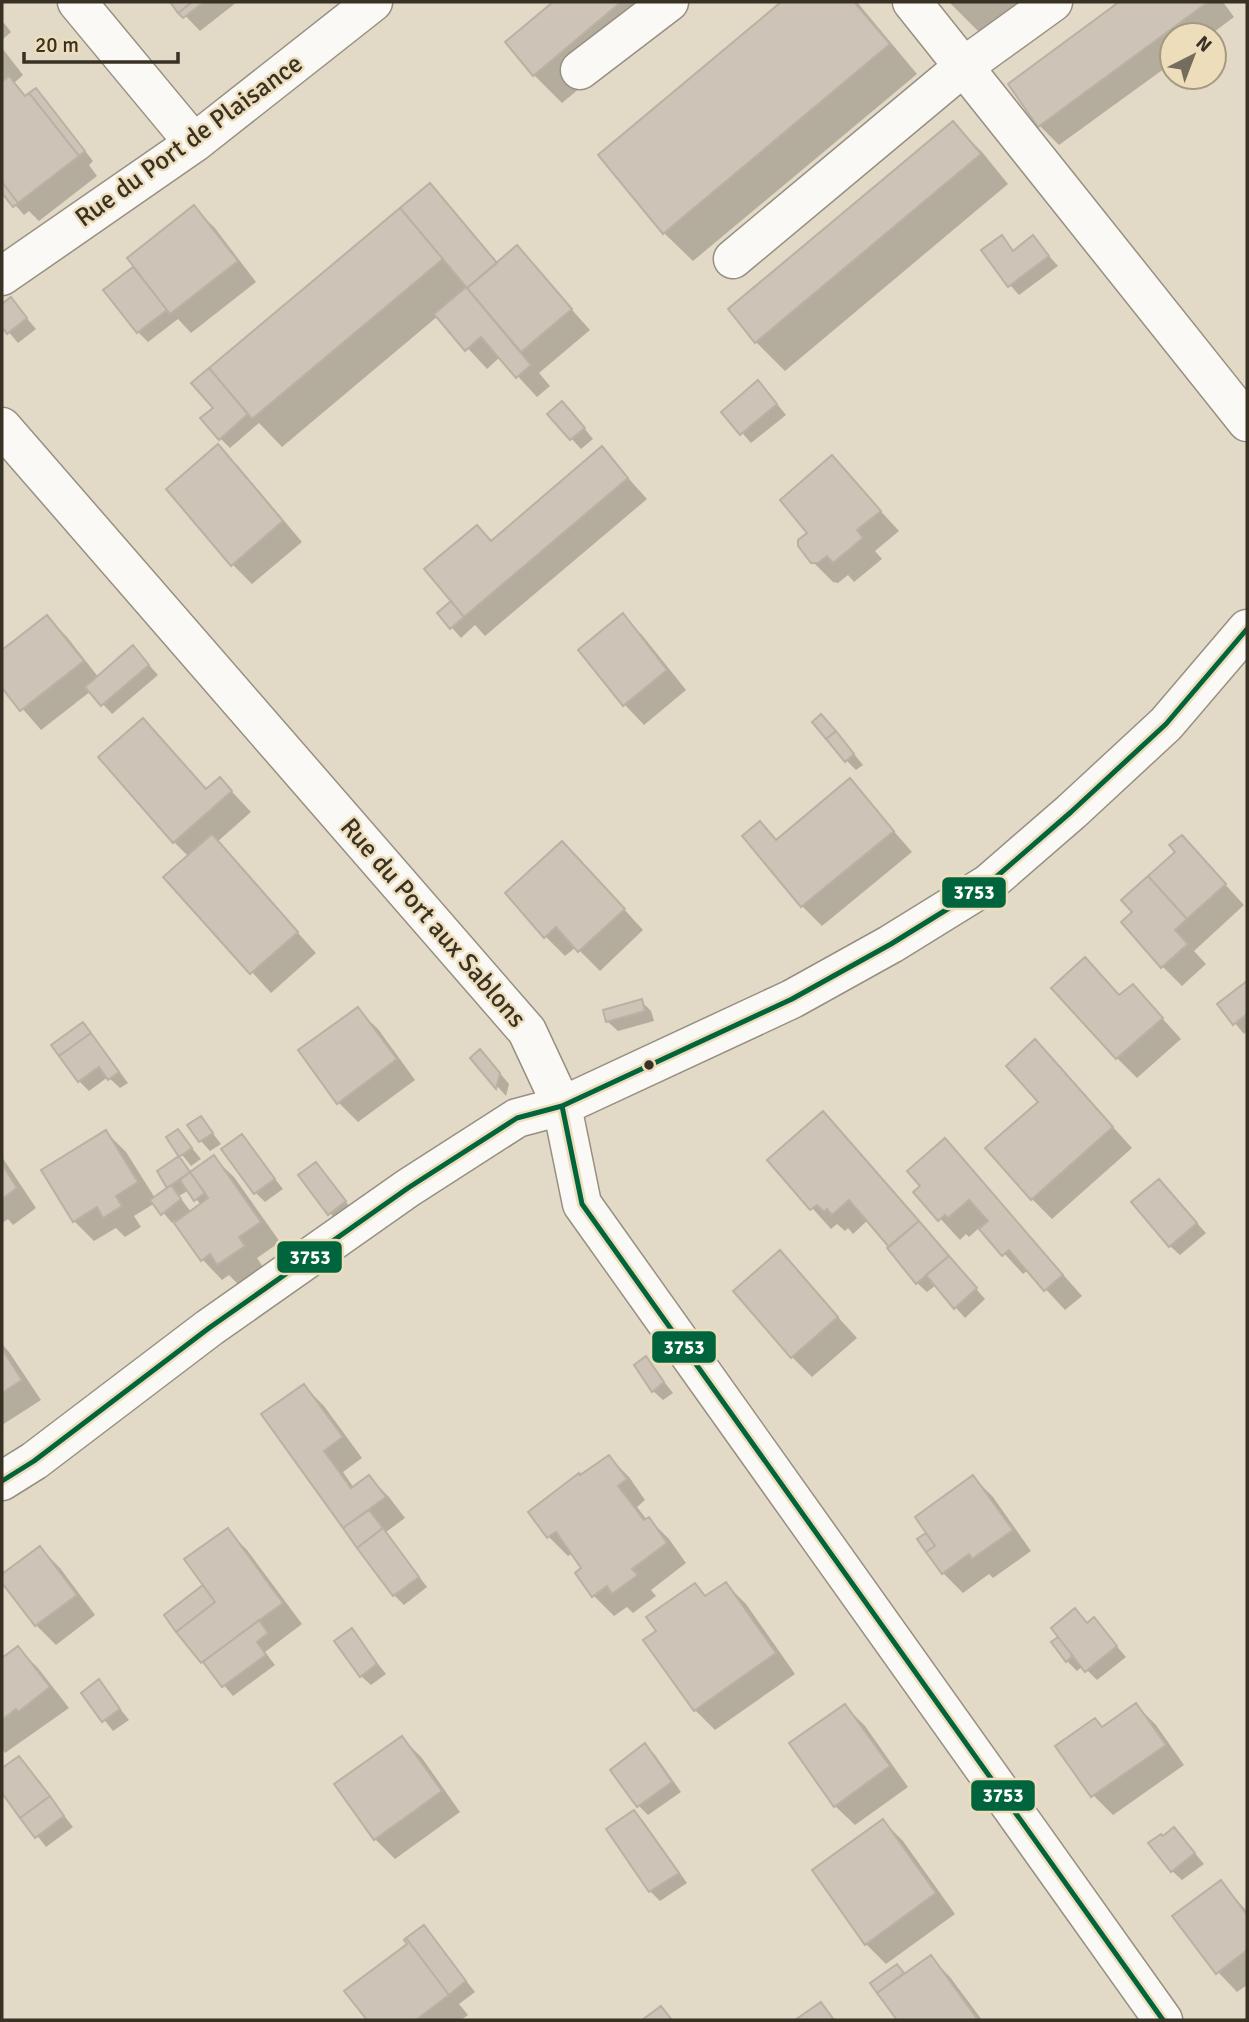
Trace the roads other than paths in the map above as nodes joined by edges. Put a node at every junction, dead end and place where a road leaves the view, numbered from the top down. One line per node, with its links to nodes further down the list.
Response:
1 (77, 2): 8 (street)
2 (373, 2): 8 (street, Rue du Port de Plaisance)
3 (669, 2): 7 (street)
4 (912, 2): 6 (street)
5 (1053, 2): 6 (street)
6 (963, 67): 9 (street); 11 (street)
7 (580, 70)
8 (194, 144): 10 (street, Rue du Port de Plaisance)
9 (733, 259)
10 (2, 276)
11 (1247, 422)
12 (2, 427): 14 (street, Rue du Port aux Sablons)
13 (1247, 629): 14 (street)
14 (562, 1106): 15 (street); 16 (street, Rue du Port aux Sablons)
15 (2, 1481)
16 (1163, 2020)

